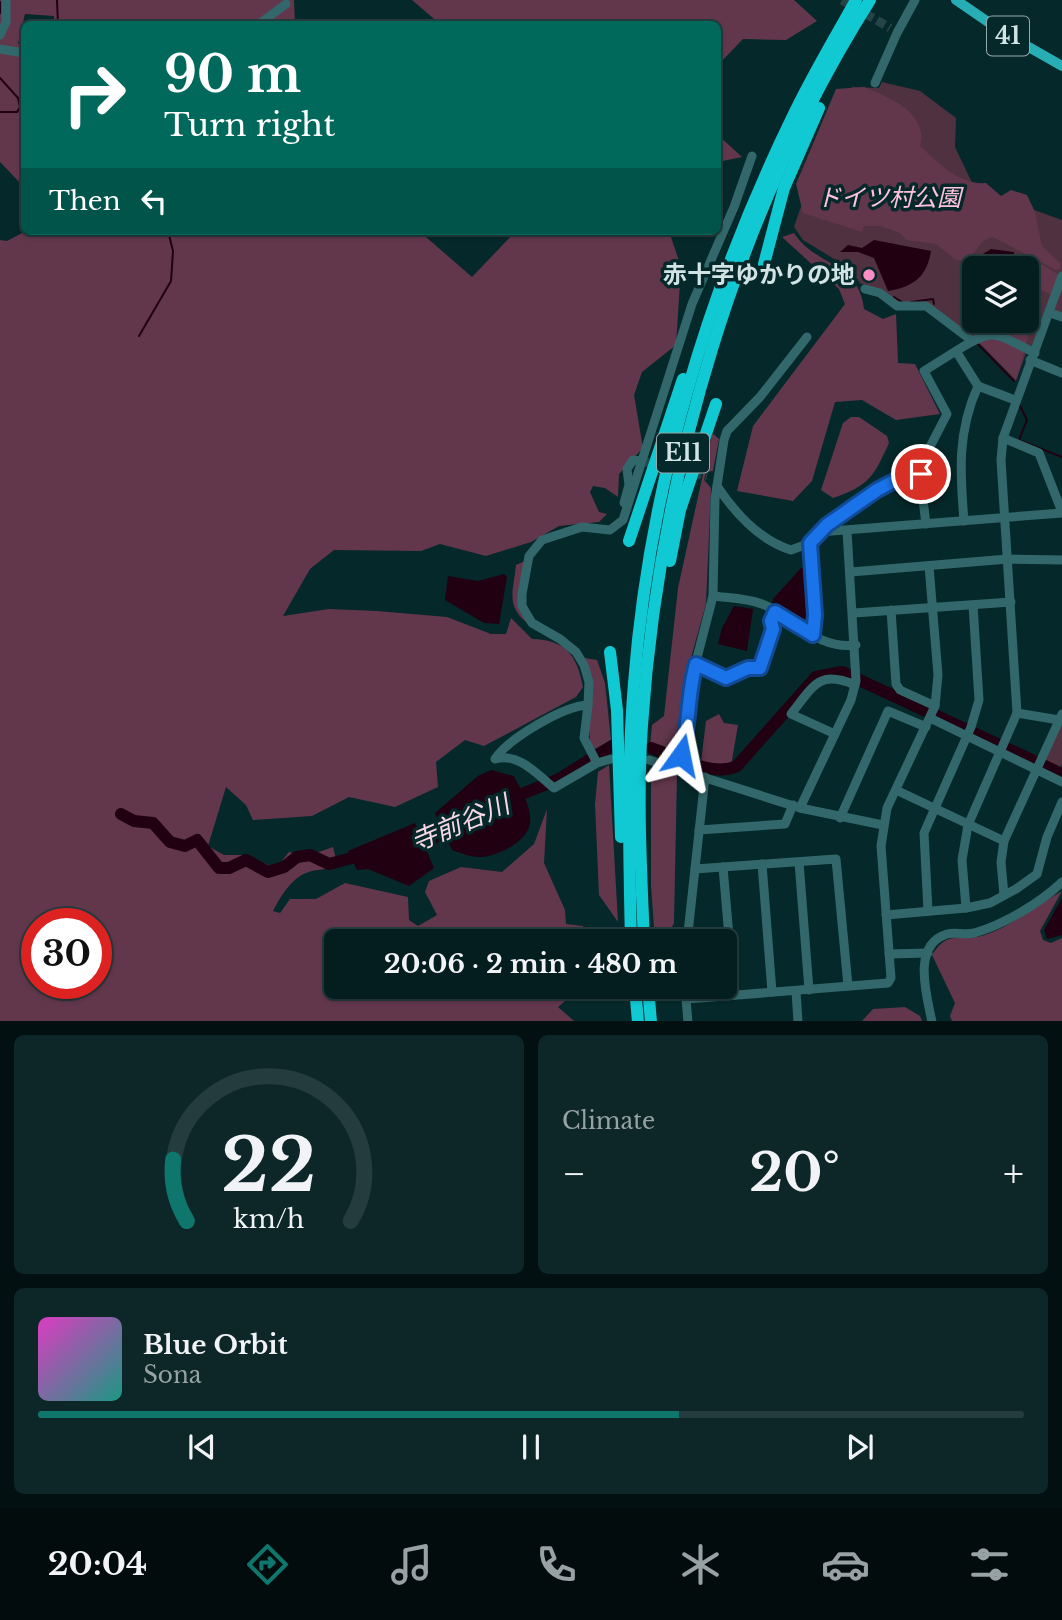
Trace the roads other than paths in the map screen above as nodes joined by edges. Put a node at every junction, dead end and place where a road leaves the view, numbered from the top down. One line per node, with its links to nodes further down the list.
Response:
1 (6, 0): 7 (street)
2 (915, 0): 11 (street)
3 (956, 0): 10 (main road, 41)
4 (864, 2): 13 (highway); 16 (highway, E11); 54 (highway, E11)
5 (286, 4): 6 (street)
6 (263, 21)
7 (0, 35)
8 (0, 49): 9 (street)
9 (21, 52)
10 (1062, 66)
11 (875, 83)
12 (752, 156): 37 (street)
13 (764, 264)
14 (1062, 276): 17 (street)
15 (865, 289): 20 (street)
16 (717, 299): 41 (highway); 93 (highway, E11)
17 (1050, 313): 18 (street); 22 (street)
18 (1062, 317)
19 (807, 337): 33 (street)
20 (971, 340): 21 (street); 22 (street)
21 (956, 351): 24 (street); 27 (street)
22 (1033, 356): 23 (street); 25 (street)
23 (1062, 373)
24 (978, 386): 25 (street); 28 (street)
25 (1015, 400): 29 (street)
26 (716, 404): 54 (highway)
27 (947, 414): 28 (street); 31 (street)
28 (965, 418): 36 (street)
29 (1003, 438): 34 (street); 35 (street)
30 (640, 461): 37 (street)
31 (919, 468): 38 (street); 40 (street)
32 (707, 476): 33 (street)
33 (717, 482): 42 (street); 47 (street)
34 (1062, 513): 35 (street)
35 (1005, 517): 36 (street); 43 (street)
36 (964, 521): 38 (street)
37 (619, 524): 60 (street)
38 (926, 524): 39 (street)
39 (847, 531): 40 (street); 46 (street)
40 (819, 532): 42 (street)
41 (629, 541)
42 (810, 543): 55 (street)
43 (1009, 559): 44 (street); 45 (street); 48 (street)
44 (1062, 560)
45 (929, 566): 46 (street); 50 (street)
46 (851, 572): 53 (street)
47 (713, 596): 52 (street); 58 (street)
48 (1011, 603): 49 (street); 61 (street)
49 (973, 605): 50 (street); 64 (street)
50 (932, 607): 51 (street); 62 (street)
51 (891, 610): 53 (street); 62 (street)
52 (775, 612): 55 (street); 58 (street)
53 (853, 613): 56 (street)
54 (652, 627): 94 (highway, E11)
55 (813, 635): 56 (street)
56 (856, 645): 59 (street)
57 (610, 652): 92 (highway)
58 (696, 664): 70 (street)
59 (856, 679): 65 (street); 65 (street)
60 (588, 705): 68 (street); 68 (street)
61 (1017, 713): 63 (street); 66 (street)
62 (931, 715): 64 (street); 74 (street); 78 (street)
63 (1061, 717): 71 (street)
64 (969, 732): 66 (street); 77 (street)
65 (835, 734): 76 (street)
66 (1004, 748): 71 (street); 80 (street)
67 (611, 759): 68 (street)
68 (595, 760)
69 (649, 760): 70 (street)
70 (679, 762): 72 (street)
71 (1038, 765): 73 (street); 82 (street)
72 (705, 777): 76 (street); 81 (street)
73 (1062, 782)
74 (896, 790): 77 (street); 79 (street)
75 (1062, 802): 88 (street)
76 (797, 807): 78 (street); 81 (street)
77 (933, 808): 80 (street); 90 (street)
78 (840, 818): 79 (street)
79 (883, 825): 91 (street)
80 (968, 825): 82 (street); 89 (street)
81 (699, 830): 86 (street)
82 (1003, 841): 88 (street)
83 (799, 862): 84 (street); 99 (street); 100 (street)
84 (762, 864): 85 (street); 102 (street)
85 (723, 867): 86 (street); 96 (street)
86 (695, 869): 95 (street)
87 (1062, 882): 97 (street)
88 (1004, 895): 89 (street)
89 (966, 908): 90 (street)
90 (929, 911): 91 (street)
91 (886, 915): 98 (street)
92 (630, 929)
93 (631, 929)
94 (644, 929)
95 (688, 929)
96 (728, 929)
97 (928, 953): 98 (street); 111 (street)
98 (889, 954): 99 (street)
99 (848, 986): 100 (street)
100 (809, 990): 101 (street)
101 (796, 991): 102 (street); 110 (street)
102 (772, 992): 103 (street)
103 (737, 995)
104 (636, 999): 107 (highway)
105 (649, 999): 108 (highway)
106 (687, 999): 109 (street)
107 (638, 1021)
108 (651, 1021)
109 (688, 1021)
110 (798, 1021)
111 (932, 1021)

